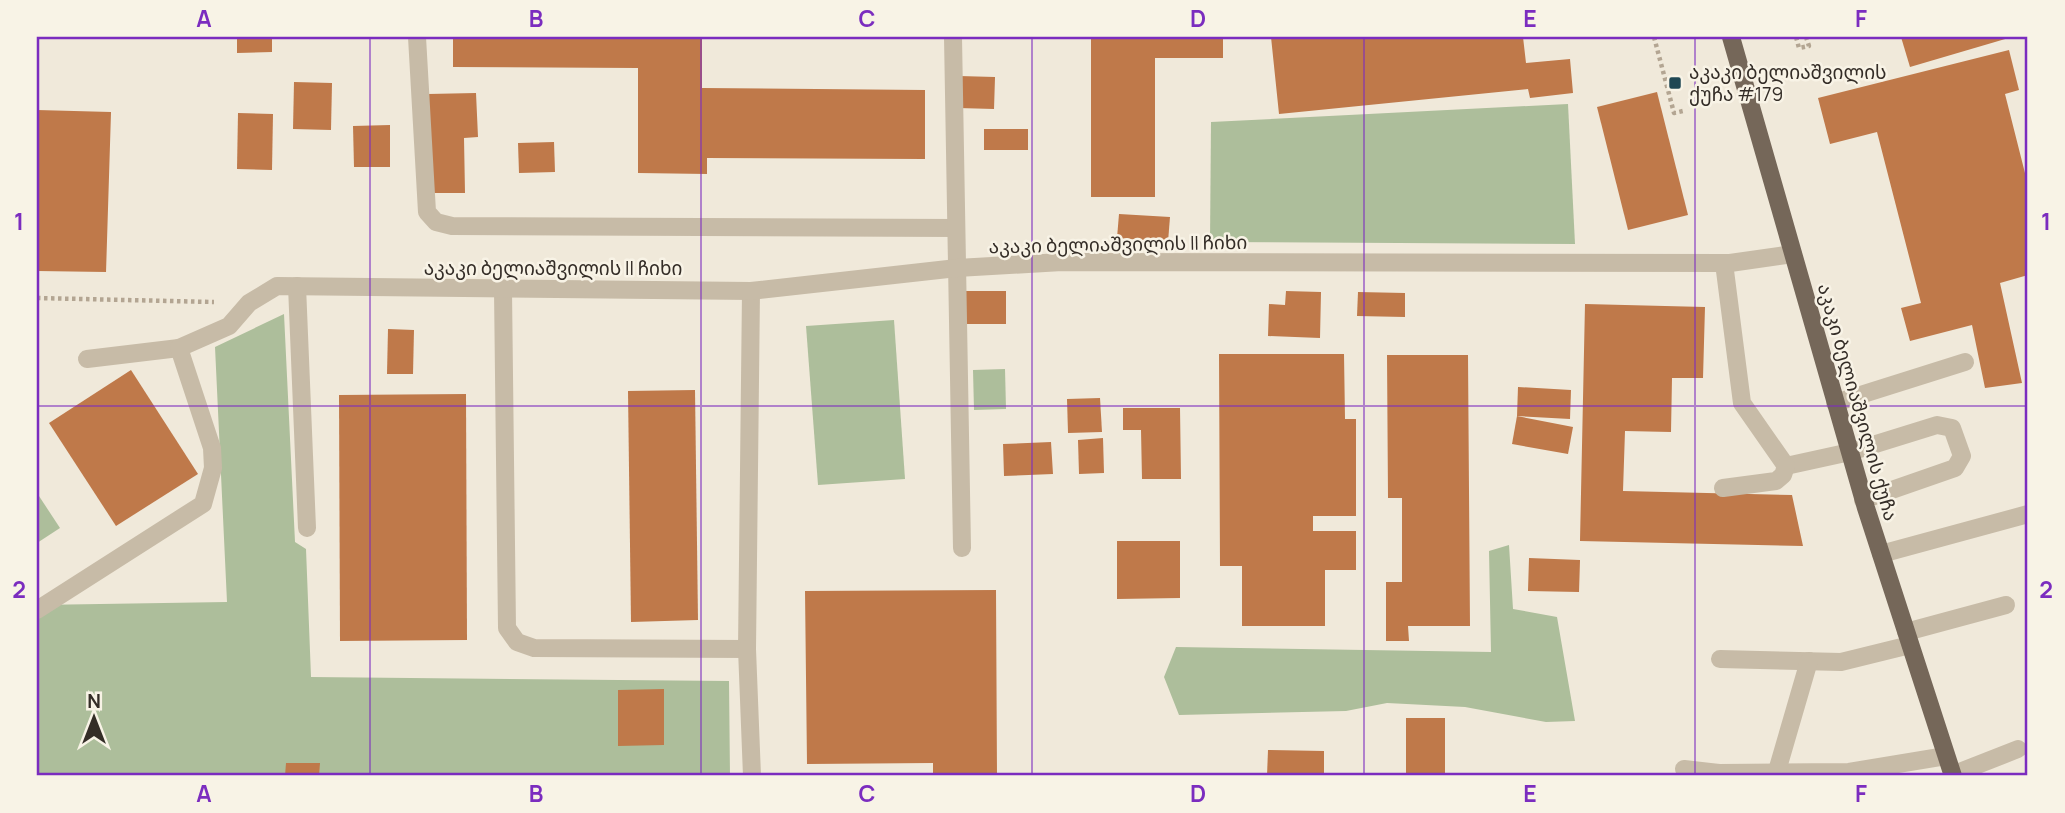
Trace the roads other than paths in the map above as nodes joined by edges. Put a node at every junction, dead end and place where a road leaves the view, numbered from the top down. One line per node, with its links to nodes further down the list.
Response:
1 (417, 37): 4 (street)
2 (953, 37): 4 (street)
3 (1731, 37): 5 (main road, აკაკი ბელიაშვილის ქუჩა)
4 (956, 228): 7 (street)
5 (1793, 254): 6 (street, აკაკი ბელიაშვილის II ჩიხი); 14 (main road, აკაკი ბელიაშვილის ქუჩა)
6 (1724, 263): 7 (street, აკაკი ბელიაშვილის II ჩიხი); 16 (street)
7 (957, 268): 10 (street, აკაკი ბელიაშვილის II ჩიხი); 21 (street)
8 (298, 286): 9 (street, აკაკი ბელიაშვილის II ჩიხი); 11 (street, აკაკი ბელიაშვილის II ჩიხი); 20 (street)
9 (503, 290): 10 (street, აკაკი ბელიაშვილის II ჩიხი); 26 (street)
10 (751, 291): 26 (street)
11 (179, 348): 12 (street); 24 (street)
12 (87, 359)
13 (1965, 362): 14 (street)
14 (1835, 403): 15 (main road, აკაკი ბელიაშვილის ქუჩა)
15 (1850, 452): 16 (street); 18 (main road, აკაკი ბელიაშვილის ქუჩა); 18 (street)
16 (1786, 466): 17 (street)
17 (1723, 488)
18 (1863, 500): 22 (main road, აკაკი ბელიაშვილის ქუჩა)
19 (2028, 514): 22 (street)
20 (307, 528)
21 (962, 548)
22 (1881, 554): 25 (main road, აკაკი ბელიაშვილის ქუჩა)
23 (2006, 605): 25 (street)
24 (37, 610)
25 (1908, 639): 28 (street); 30 (main road, აკაკი ბელიაშვილის ქუჩა)
26 (747, 649): 33 (street)
27 (1720, 659): 28 (street)
28 (1809, 661): 32 (street)
29 (2018, 749): 34 (street)
30 (1947, 756): 32 (street); 34 (main road, აკაკი ბელიაშვილის ქუჩა)
31 (1684, 769): 32 (street)
32 (1777, 771)
33 (752, 776)
34 (1953, 776)

